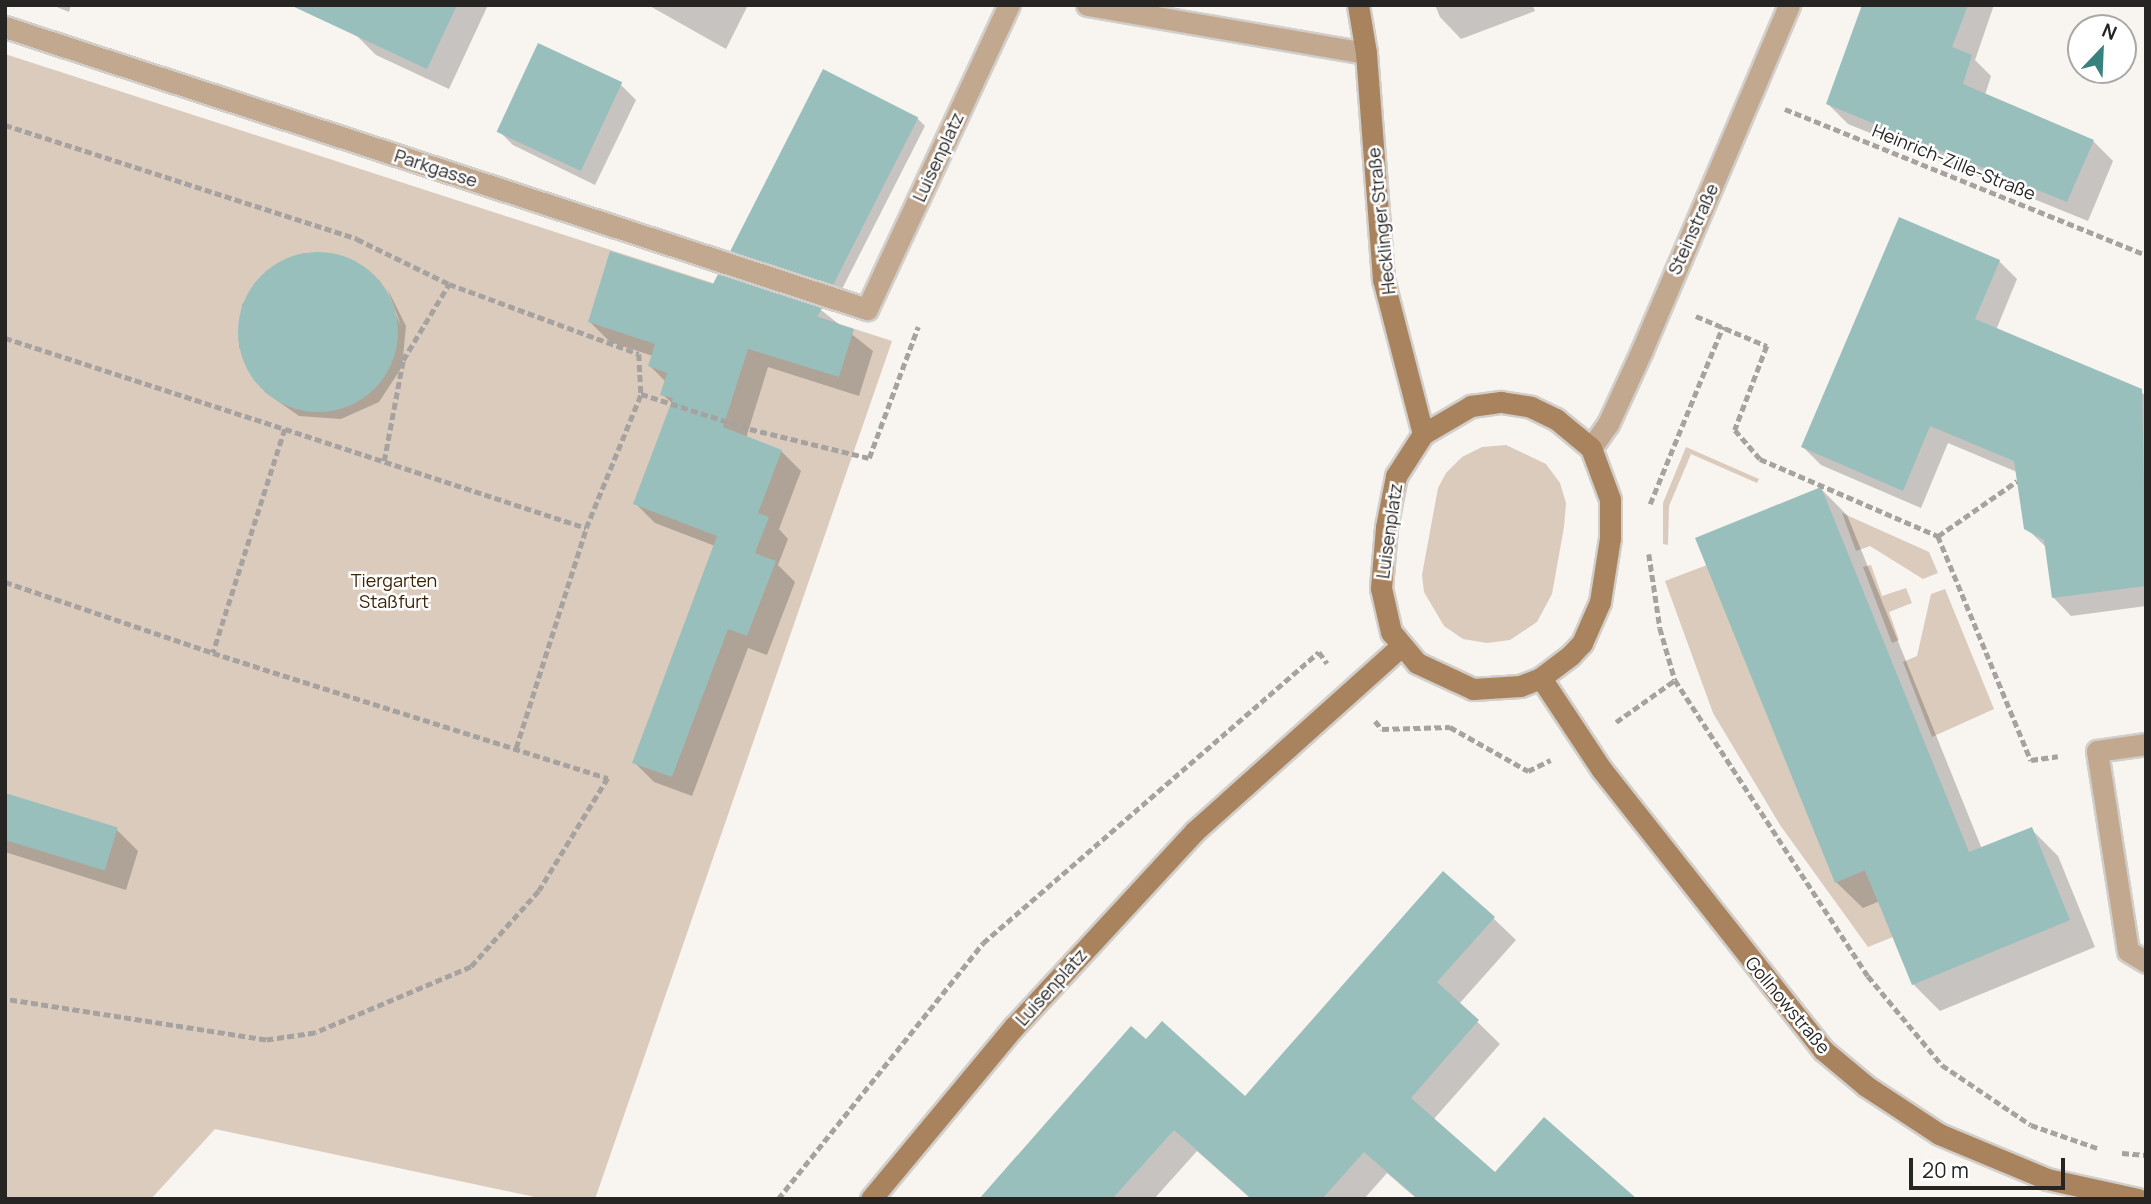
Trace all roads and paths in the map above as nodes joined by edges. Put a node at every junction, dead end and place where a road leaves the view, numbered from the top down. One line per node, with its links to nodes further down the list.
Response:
1 (1009, 5): 12 (street, Luisenplatz)
2 (1087, 5): 6 (street)
3 (1358, 5): 6 (main road, Hecklinger Straße)
4 (1789, 5): 7 (street, Steinstraße)
5 (5, 27): 12 (street, Parkgasse)
6 (1366, 53): 18 (main road, Hecklinger Straße)
7 (1751, 95): 9 (path, Heinrich-Zille-Straße); 11 (street, Steinstraße)
8 (5, 125): 10 (path)
9 (2146, 255)
10 (449, 284): 16 (path); 20 (path)
11 (1661, 302): 13 (path); 19 (street, Steinstraße)
12 (867, 309)
13 (1723, 326): 22 (path); 24 (path)
14 (918, 327): 16 (path)
15 (5, 338): 17 (path)
16 (641, 394): 23 (path)
17 (285, 429): 20 (path); 28 (path)
18 (1423, 434): 19 (main road, Luisenplatz); 27 (main road, Luisenplatz)
19 (1591, 448): 29 (main road, Luisenplatz)
20 (384, 461): 23 (path)
21 (2017, 481): 24 (path)
22 (1648, 510)
23 (586, 528): 34 (path)
24 (1938, 536): 35 (path)
25 (1649, 547): 30 (path)
26 (5, 582): 28 (path)
27 (1400, 647): 29 (main road, Luisenplatz); 31 (main road, Luisenplatz)
28 (213, 653): 34 (path)
29 (1541, 678): 32 (main road, Gollnowstraße)
30 (1675, 680): 32 (path); 38 (path)
31 (1349, 692): 32 (path); 39 (path); 40 (main road, Luisenplatz)
32 (1586, 743): 41 (main road, Gollnowstraße)
33 (2146, 744): 35 (street)
34 (516, 748): 37 (path)
35 (2097, 751): 36 (street)
36 (2146, 961)
37 (5, 999)
38 (2146, 1155)
39 (778, 1199)
40 (871, 1199)
41 (2138, 1199)

